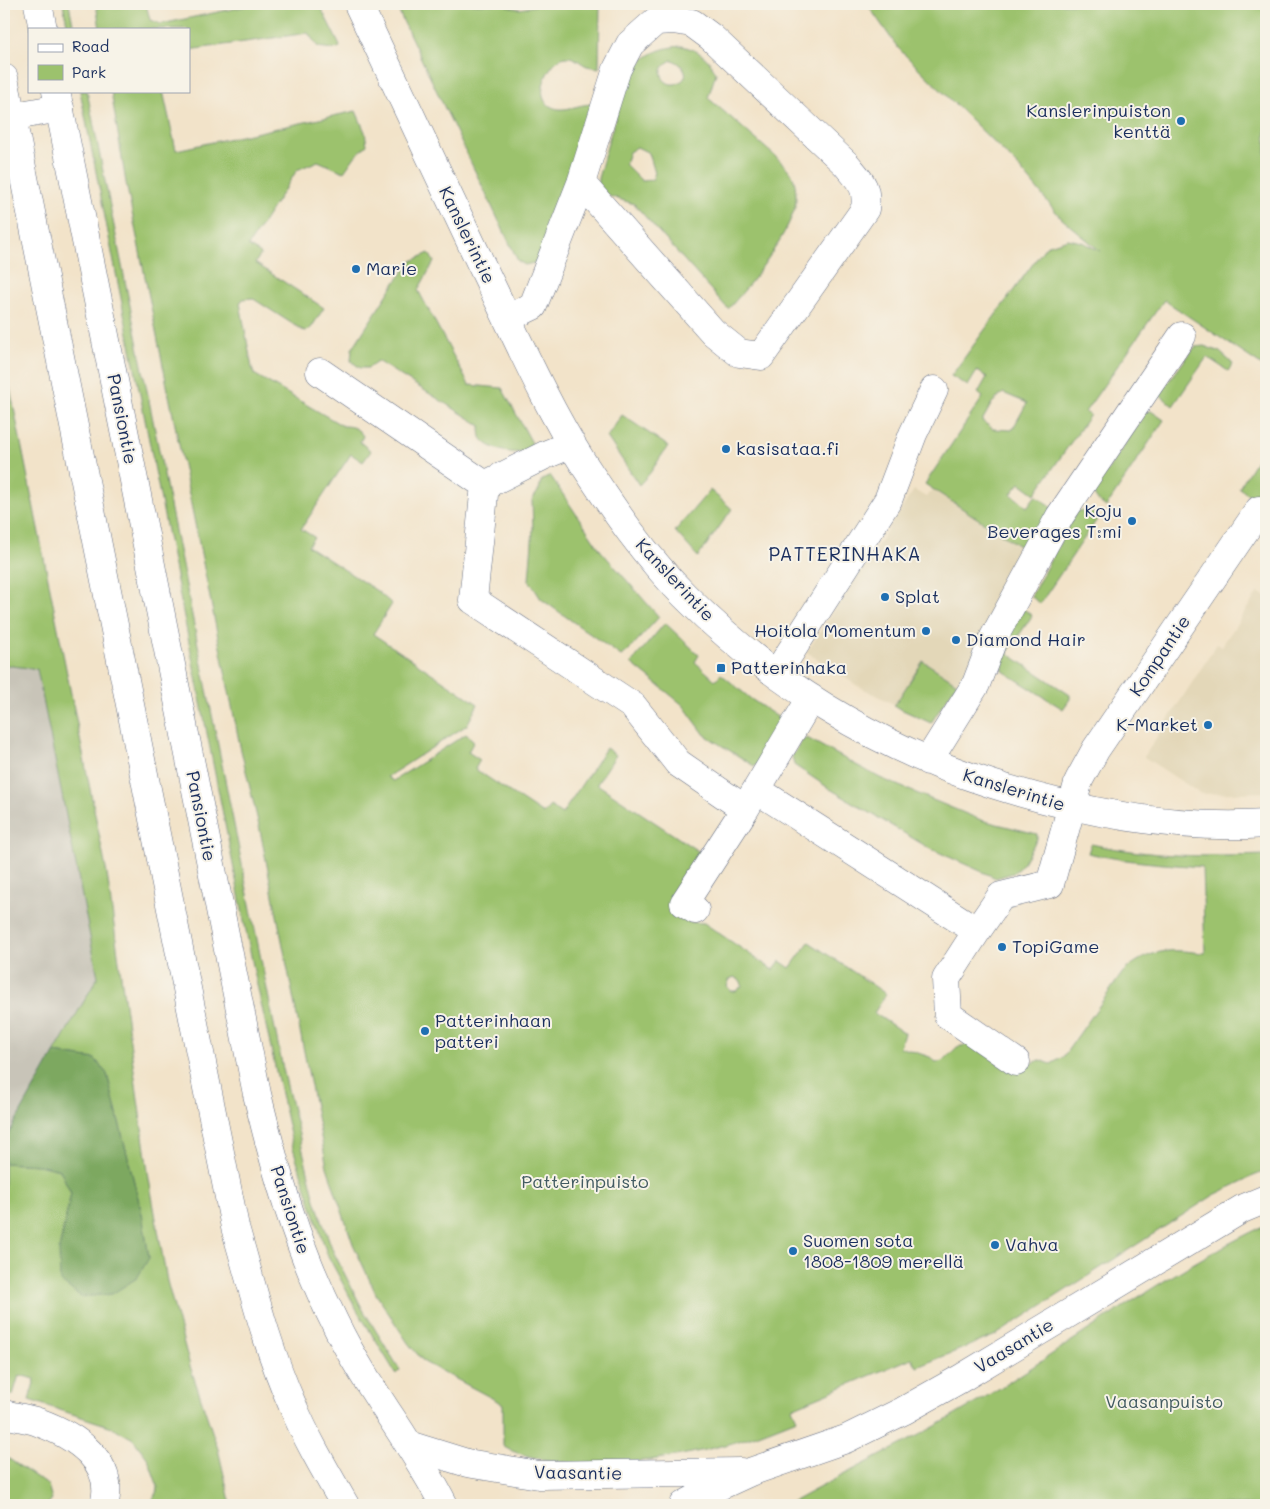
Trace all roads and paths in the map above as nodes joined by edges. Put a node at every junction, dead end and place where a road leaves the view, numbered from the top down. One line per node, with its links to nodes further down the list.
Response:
1 (38, 4): 4 (main road)
2 (358, 4): 9 (main road, Kanslerintie)
3 (650, 12): 8 (main road); 8 (main road)
4 (44, 28)
5 (4, 78): 7 (main road)
6 (58, 100): 7 (main road); 27 (main road, Pansiontie)
7 (8, 117): 31 (main road)
8 (581, 184): 9 (main road)
9 (508, 318): 13 (main road, Kanslerintie)
10 (1182, 336): 18 (main road)
11 (320, 372): 14 (main road)
12 (934, 390): 16 (main road)
13 (572, 444): 14 (main road); 16 (main road, Kanslerintie)
14 (485, 485): 19 (main road)
15 (1259, 510): 20 (main road, Kompantie)
16 (776, 673): 17 (main road, Kanslerintie)
17 (812, 698): 18 (main road, Kanslerintie); 19 (main road)
18 (928, 761): 20 (main road, Kanslerintie)
19 (751, 799): 22 (main road); 23 (main road)
20 (1071, 808): 21 (main road, Kanslerintie); 23 (main road, Kompantie)
21 (1266, 824)
22 (695, 910)
23 (978, 931): 24 (main road)
24 (1016, 1062)
25 (1266, 1199): 28 (main road, Vaasantie)
26 (4, 1414): 30 (main road)
27 (409, 1445): 28 (main road, Vaasantie); 32 (main road, Pansiontie)
28 (750, 1472): 29 (main road, Vaasantie)
29 (679, 1504)
30 (104, 1505)
31 (345, 1505)
32 (444, 1505)

